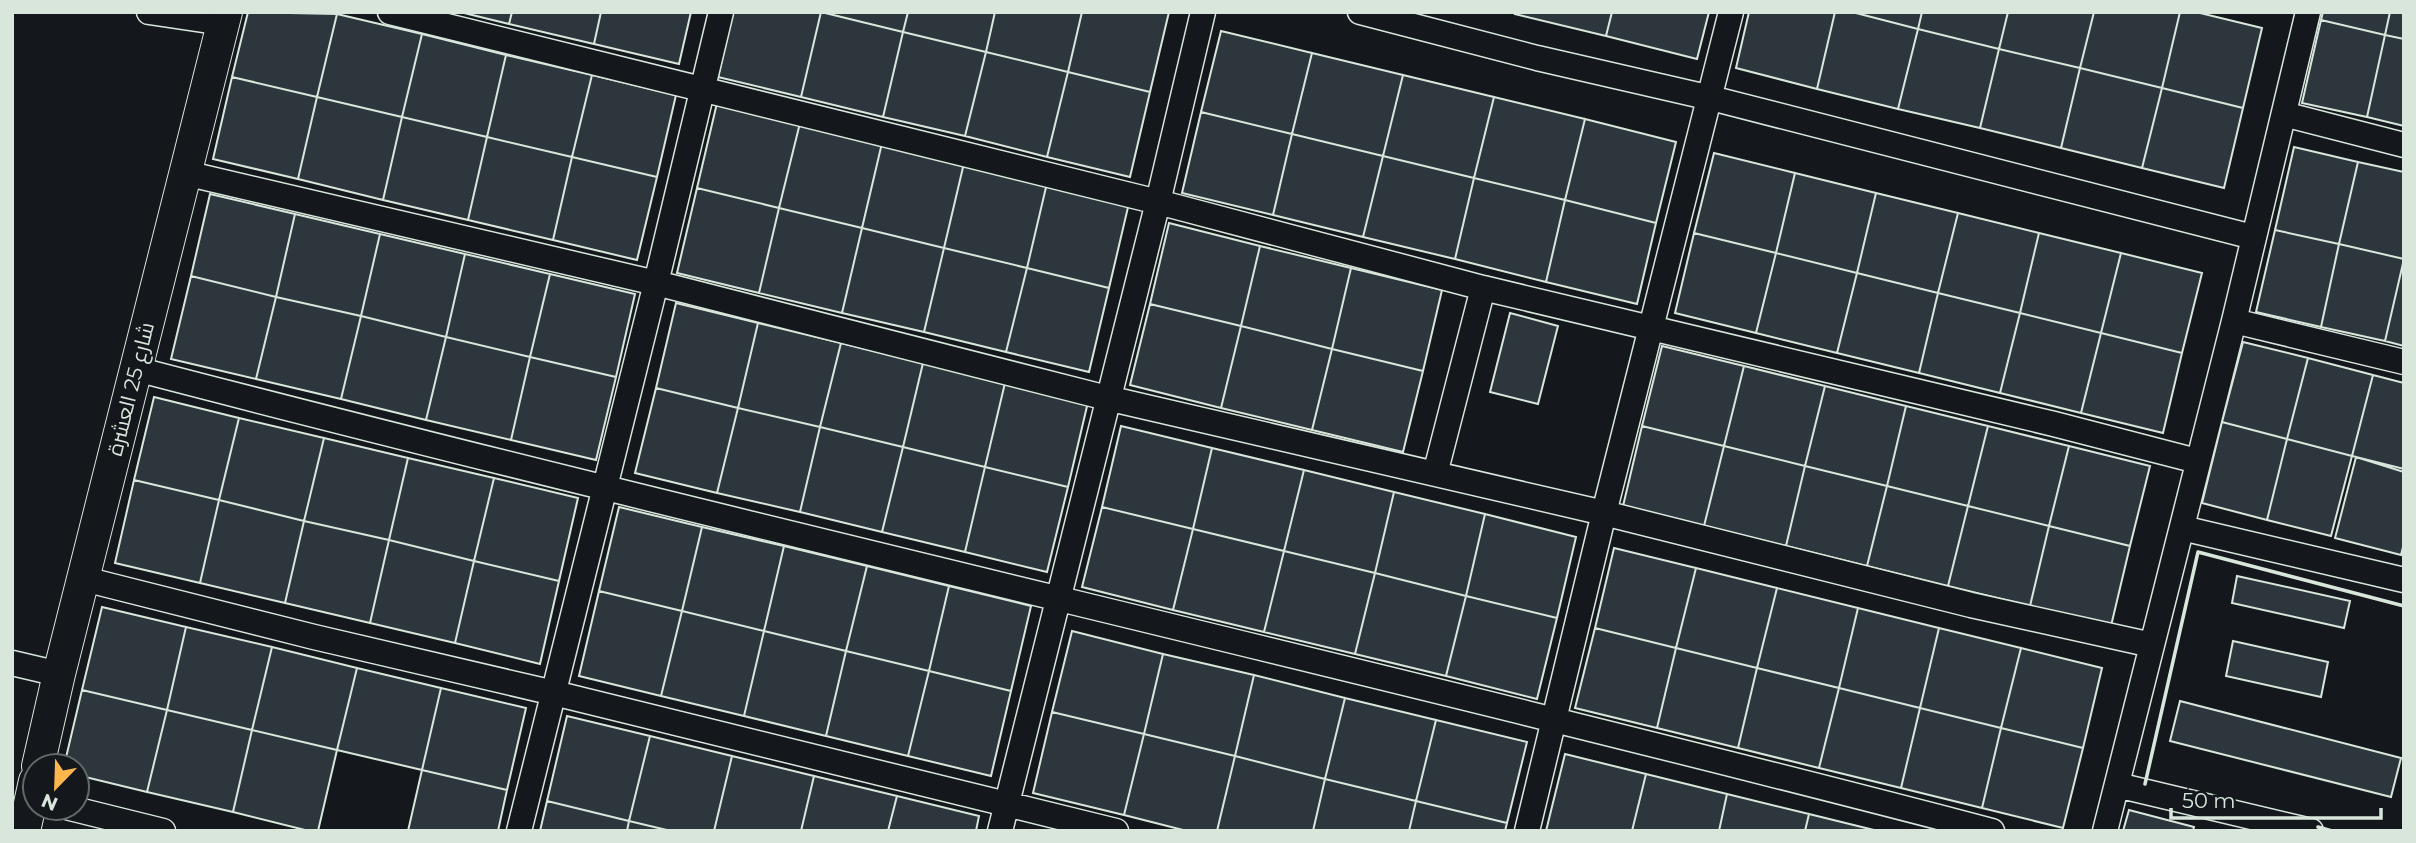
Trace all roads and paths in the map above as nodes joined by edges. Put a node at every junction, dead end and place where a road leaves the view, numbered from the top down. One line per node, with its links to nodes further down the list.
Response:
1 (149, 12): 8 (street)
2 (390, 12): 9 (street)
3 (721, 12): 9 (street)
4 (1203, 12): 14 (street)
5 (1360, 12): 10 (street)
6 (1731, 12): 10 (street)
7 (2305, 13): 11 (street)
8 (225, 18): 13 (street, شارع 25 العشرة)
9 (702, 88): 14 (street); 16 (street)
10 (1710, 98): 15 (street); 19 (street)
11 (2284, 114): 12 (street); 15 (street)
12 (2404, 145)
13 (185, 173): 16 (street); 21 (street, شارع 25 العشرة)
14 (1158, 202): 17 (street); 22 (street)
15 (2253, 237): 18 (street)
16 (656, 283): 22 (street); 25 (street)
17 (1483, 288): 19 (street); 24 (street)
18 (2234, 321): 20 (street); 23 (street)
19 (1651, 330): 23 (street); 26 (street)
20 (2404, 362)
21 (136, 369): 25 (street); 28 (street, شارع 25 العشرة)
22 (1107, 398): 24 (street); 30 (street)
23 (2197, 461): 27 (street)
24 (1435, 474): 26 (street)
25 (606, 488): 30 (street); 34 (street)
26 (1604, 513): 31 (street); 35 (street)
27 (2182, 528): 29 (street); 31 (street)
28 (84, 579): 33 (street, شارع 25 العشرة); 34 (street)
29 (2404, 580)
30 (1057, 599): 35 (street); 38 (street)
31 (2152, 645): 37 (street)
32 (12, 663): 33 (street)
33 (59, 674): 36 (street, شارع 25 العشرة)
34 (554, 692): 38 (street); 41 (street)
35 (1554, 718): 44 (street); 45 (street)
36 (41, 752)
37 (2117, 785): 46 (street); 47 (street)
38 (1006, 805): 42 (street); 43 (street)
39 (91, 813): 40 (street)
40 (163, 831)
41 (519, 831)
42 (1000, 831)
43 (1116, 831)
44 (1527, 831)
45 (1992, 831)
46 (2105, 831)
47 (2311, 831)

